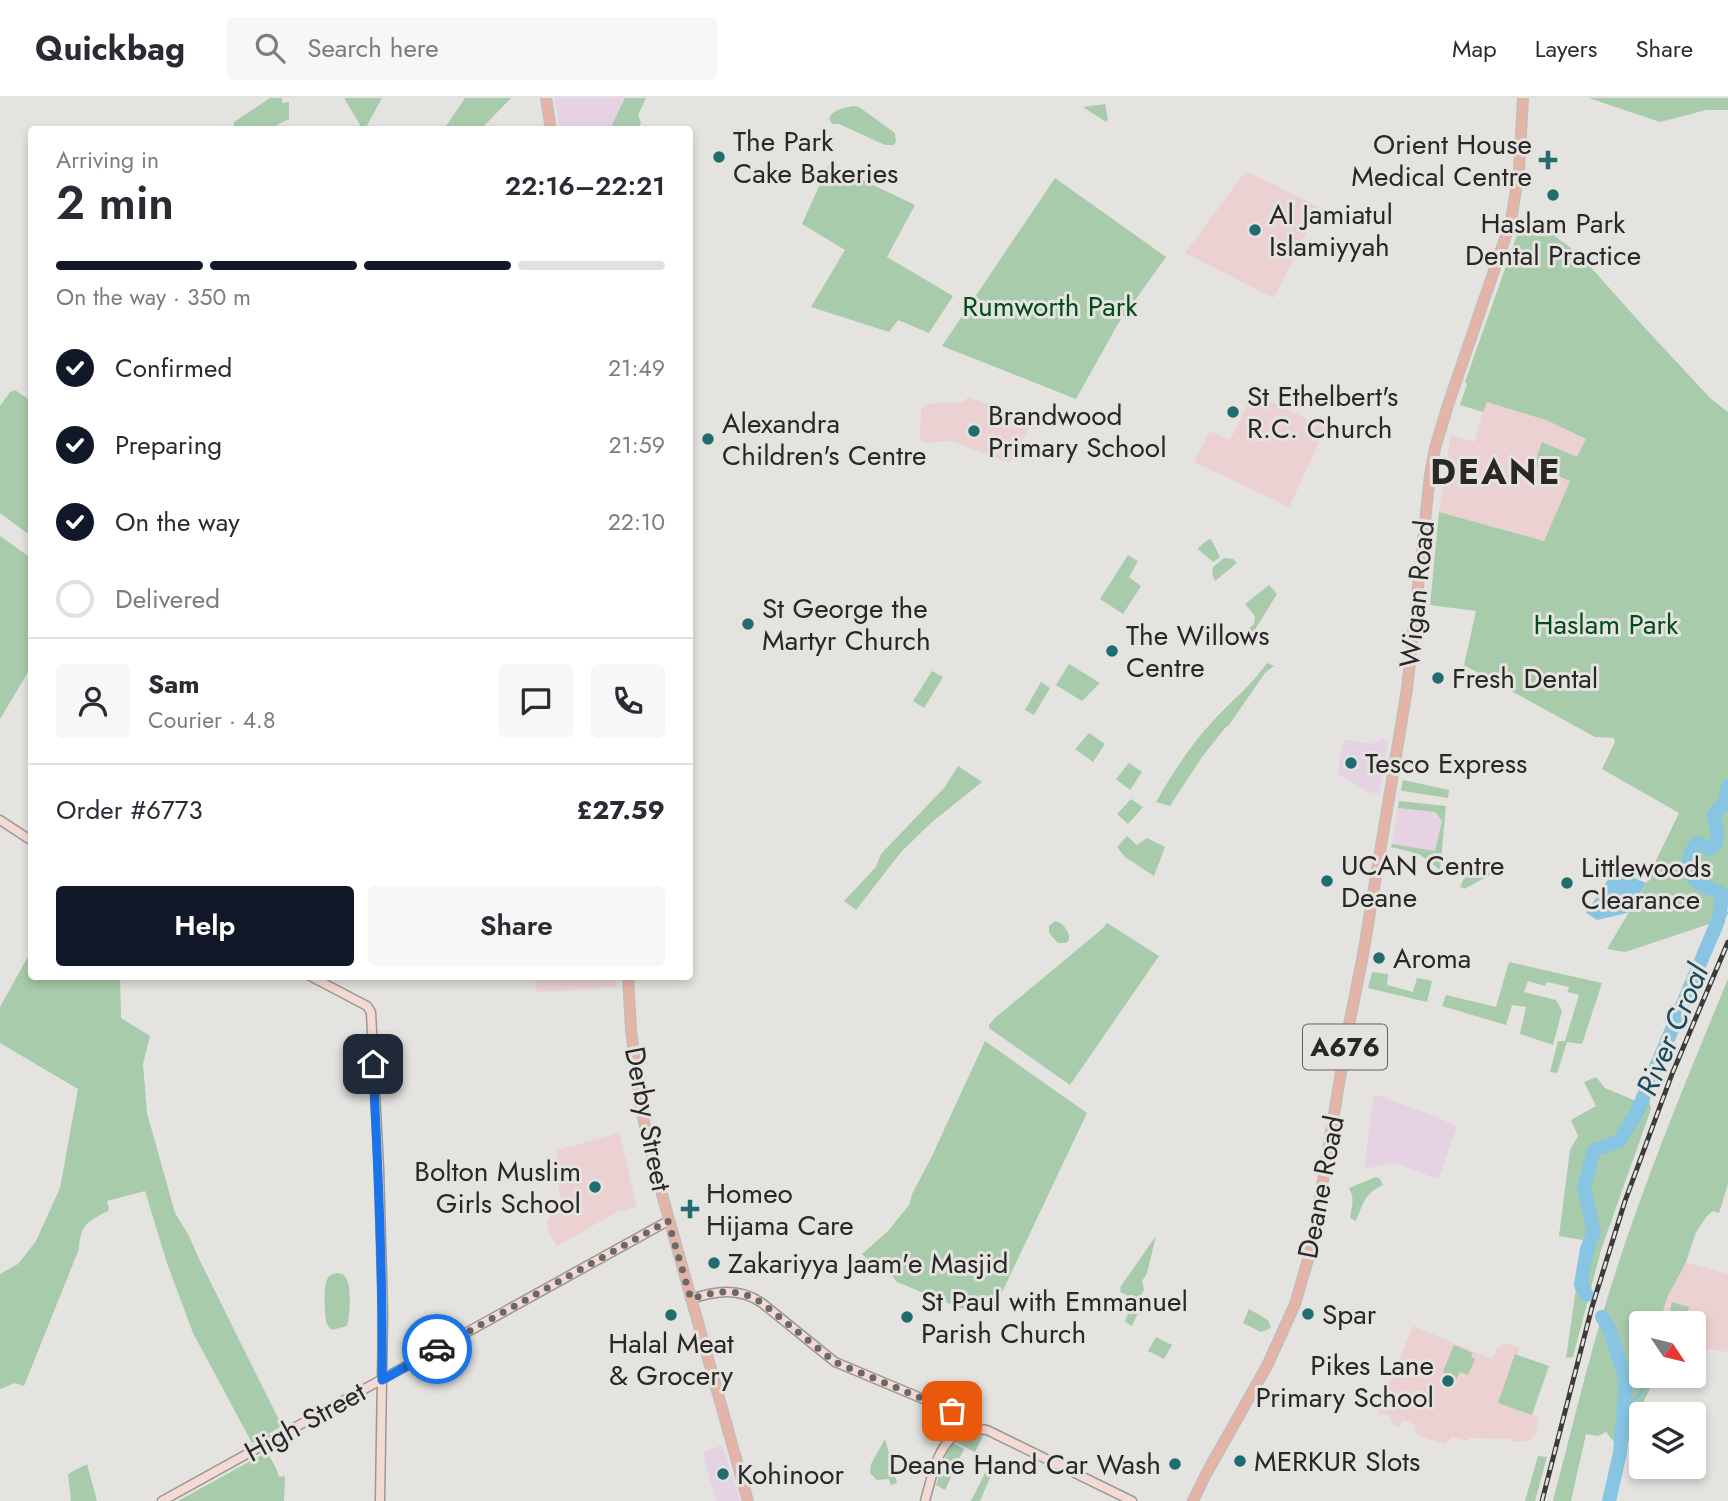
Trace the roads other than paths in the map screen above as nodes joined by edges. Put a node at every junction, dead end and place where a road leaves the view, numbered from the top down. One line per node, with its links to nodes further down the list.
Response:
1 (546, 98): 3 (main road)
2 (1523, 98): 6 (main road, Wigan Road / A676)
3 (550, 126)
4 (0, 820): 5 (street)
5 (28, 838)
6 (1381, 849): 18 (main road, Deane Road / A676)
7 (318, 980): 11 (street)
8 (628, 980): 9 (main road, Derby Street)
9 (668, 1221): 10 (main road, Derby Street); 11 (street, High Street)
10 (691, 1299): 12 (street); 15 (main road, Derby Street)
11 (382, 1380): 13 (street, High Street); 14 (street)
12 (962, 1431): 16 (street); 17 (street)
13 (162, 1501)
14 (380, 1501)
15 (748, 1501)
16 (925, 1501)
17 (1132, 1501)
18 (1193, 1501)

